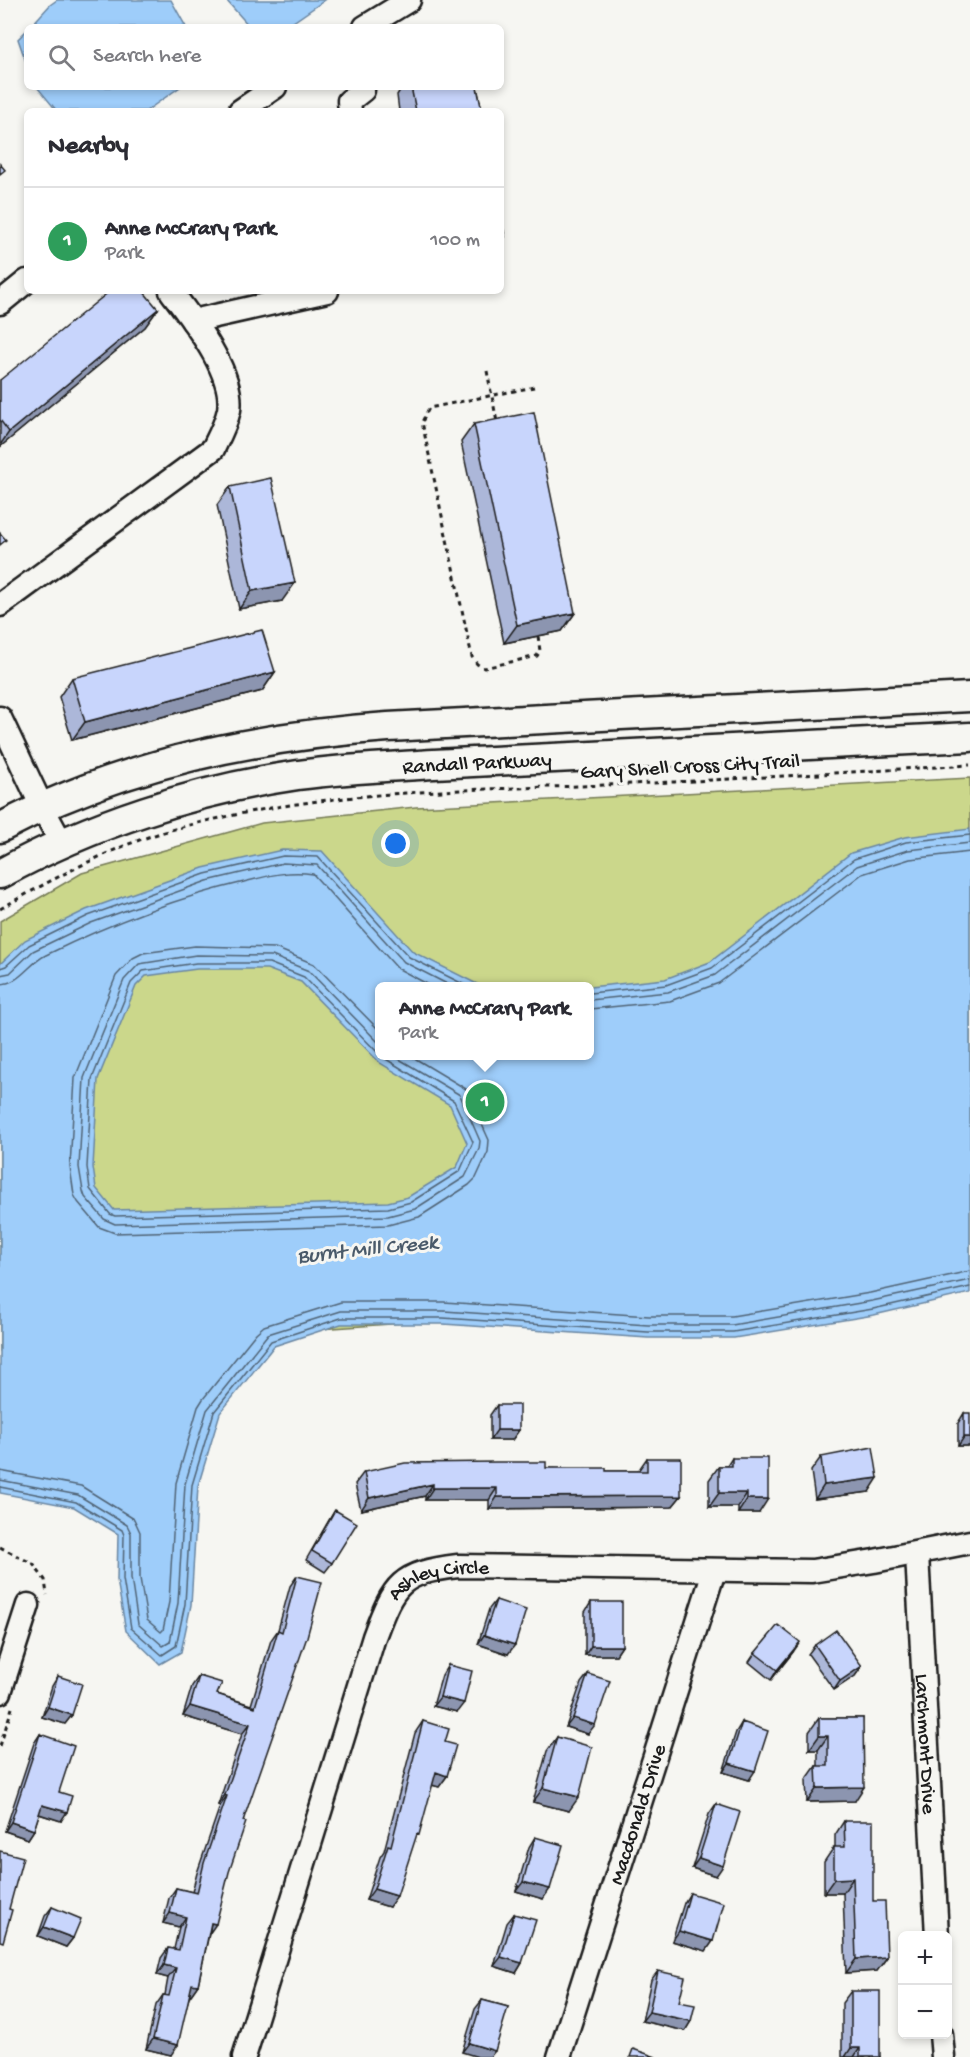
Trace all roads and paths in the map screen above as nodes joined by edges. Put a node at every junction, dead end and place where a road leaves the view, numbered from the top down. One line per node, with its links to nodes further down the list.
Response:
1 (409, 0): 2 (street)
2 (370, 24)
3 (271, 90): 4 (street)
4 (244, 108)
5 (24, 283): 10 (street)
6 (173, 294): 11 (street)
7 (298, 294): 8 (street)
8 (279, 296): 9 (street)
9 (230, 302): 11 (street)
10 (0, 303)
11 (193, 321): 16 (street)
12 (487, 371): 14 (path)
13 (534, 387): 14 (path)
14 (492, 395): 15 (path); 17 (path)
15 (498, 425)
16 (0, 605)
17 (538, 636)
18 (970, 697): 22 (main road, Randall Parkway)
19 (0, 718): 22 (street)
20 (970, 737): 24 (main road, Randall Parkway)
21 (970, 765): 26 (path, Gary Shell Cross City Trail)
22 (42, 807): 23 (main road, Randall Parkway); 24 (street)
23 (0, 828)
24 (62, 844): 25 (main road, Randall Parkway)
25 (0, 874)
26 (0, 909)
27 (970, 1542): 28 (street, Ashley Circle)
28 (917, 1554): 29 (street, Ashley Circle); 32 (street, Larchmont Drive)
29 (714, 1571): 34 (street, Ashley Circle); 35 (street, Macdonald Drive)
30 (28, 1605): 31 (street)
31 (0, 1692)
32 (937, 1931)
33 (941, 2039): 36 (street)
34 (244, 2057)
35 (559, 2057)
36 (942, 2057)

